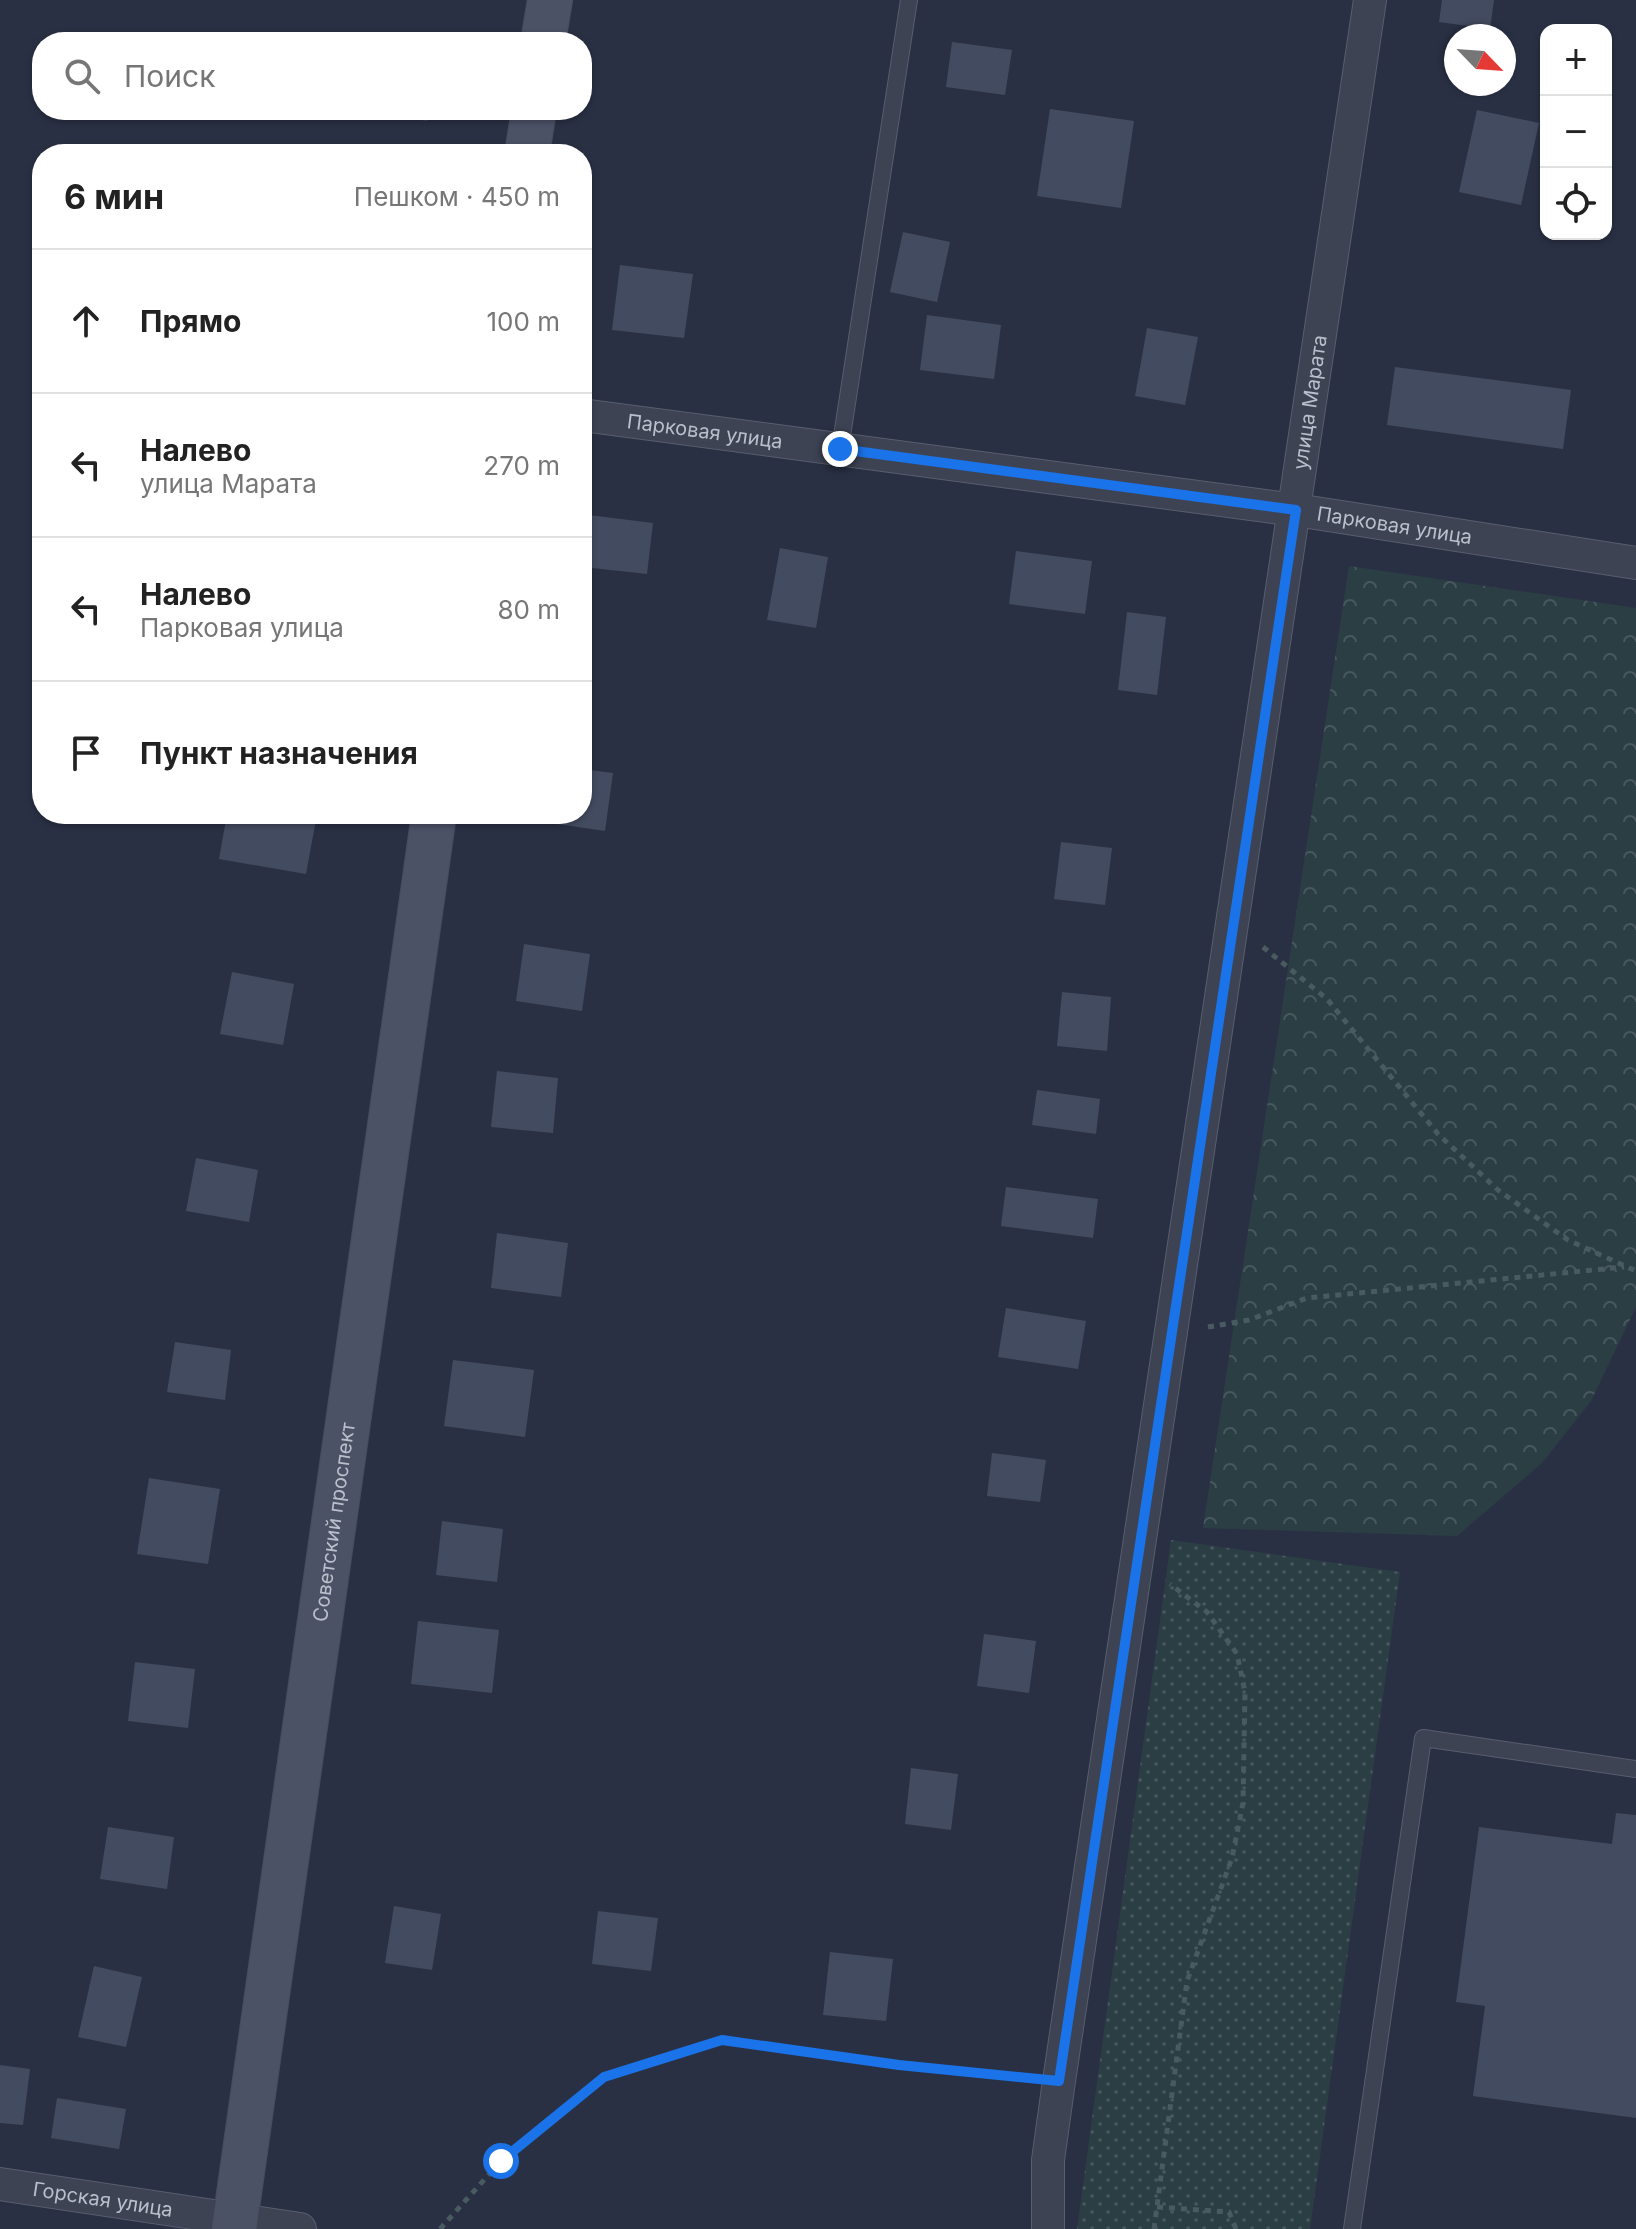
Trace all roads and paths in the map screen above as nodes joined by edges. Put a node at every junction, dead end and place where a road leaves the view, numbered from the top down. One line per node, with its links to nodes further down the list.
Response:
1 (550, 0): 4 (street)
2 (909, 0): 8 (lane)
3 (1370, 0): 9 (street, улица Марата)
4 (545, 32)
5 (532, 120): 6 (street)
6 (529, 144)
7 (592, 416): 8 (street, Парковая улица)
8 (840, 449): 9 (street, Парковая улица)
9 (1296, 510): 10 (street, Парковая улица); 12 (street, улица Марата)
10 (1636, 563)
11 (433, 824): 21 (street, Советский проспект)
12 (1234, 924): 13 (path); 15 (street, улица Марата)
13 (1625, 1267): 14 (path); 15 (path)
14 (1636, 1271)
15 (1172, 1333): 16 (street, улица Марата)
16 (1138, 1559): 18 (street, улица Марата); 20 (path)
17 (1636, 1769): 27 (lane)
18 (1059, 2081): 23 (path); 24 (street, улица Марата)
19 (0, 2184): 21 (street, Горская улица)
20 (1157, 2207): 25 (path); 26 (path)
21 (235, 2223): 22 (street, Горская улица)
22 (300, 2229)
23 (440, 2229)
24 (1048, 2229)
25 (1154, 2229)
26 (1236, 2229)
27 (1352, 2229)

